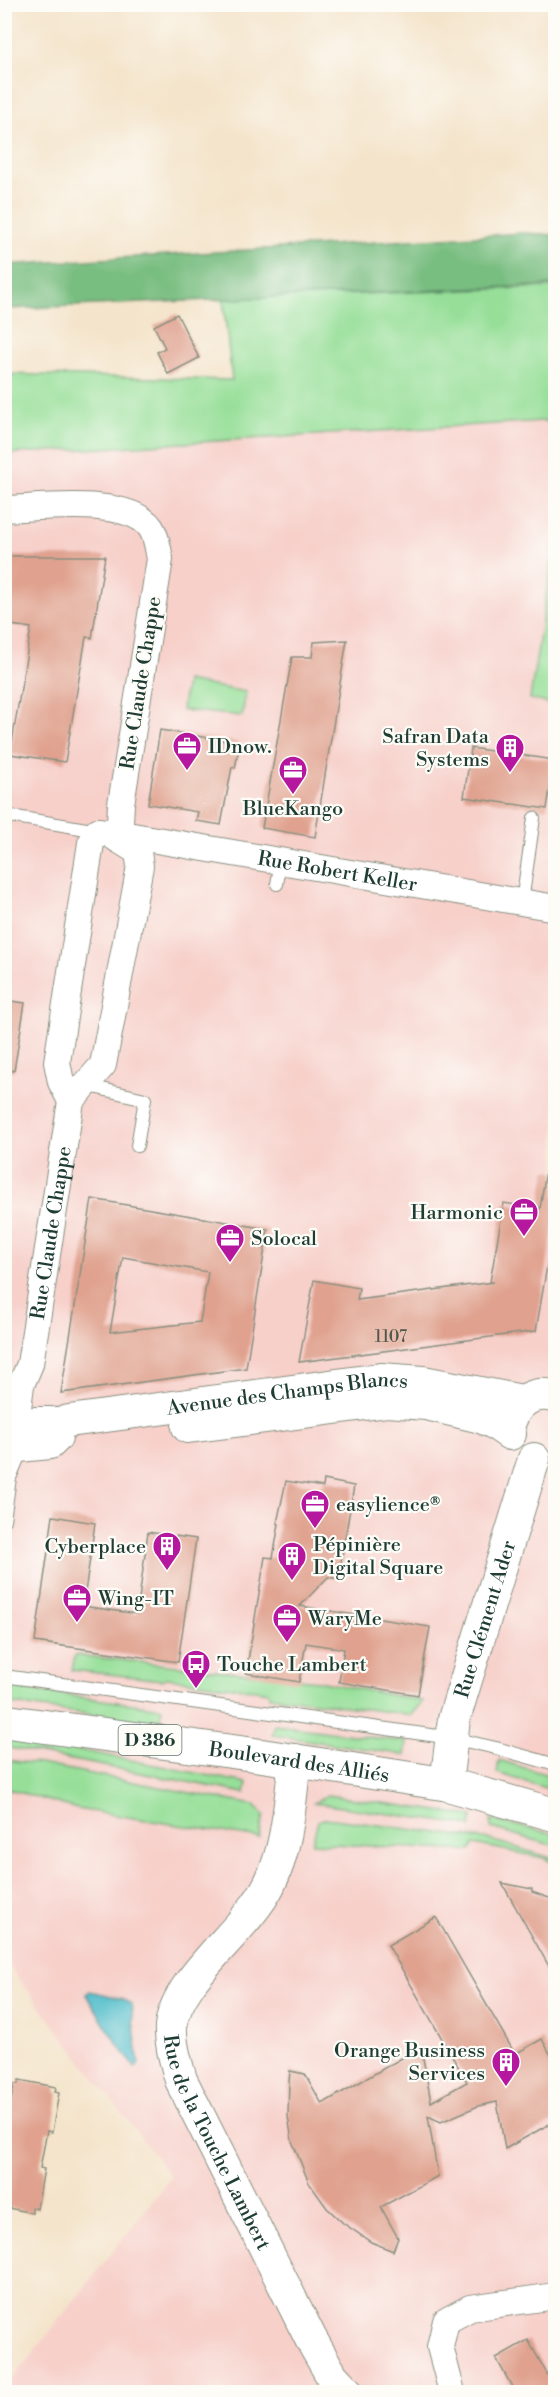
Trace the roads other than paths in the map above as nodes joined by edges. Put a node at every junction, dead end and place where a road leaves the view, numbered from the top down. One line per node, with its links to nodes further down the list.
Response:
1 (4, 509): 4 (street, Rue Claude Chappe)
2 (4, 815): 4 (lane)
3 (534, 818): 5 (lane)
4 (108, 835): 5 (street, Rue Robert Keller); 7 (street, Rue Claude Chappe); 7 (street)
5 (522, 902): 6 (street, Rue Robert Keller)
6 (555, 908)
7 (78, 1093): 8 (lane); 9 (street, Rue Claude Chappe)
8 (137, 1146)
9 (30, 1364): 13 (street, Rue Claude Chappe); 13 (street, Rue Claude Chappe)
10 (555, 1397): 11 (street, Avenue des Champs Blancs)
11 (522, 1401): 12 (street); 13 (street, Avenue des Champs Blancs)
12 (510, 1434): 13 (street, Avenue des Champs Blancs); 14 (street, Avenue des Champs Blancs)
13 (31, 1438): 15 (lane)
14 (545, 1458): 18 (street, Rue Clément Ader)
15 (4, 1520)
16 (4, 1676): 18 (lane)
17 (4, 1721): 19 (main road, Boulevard des Alliés / D 386)
18 (452, 1738): 20 (lane); 21 (street, Rue Clément Ader)
19 (295, 1760): 21 (main road, Boulevard des Alliés / D 386); 24 (street, Rue de la Touche Lambert)
20 (555, 1765)
21 (446, 1784): 22 (main road, Boulevard des Alliés / D 386)
22 (555, 1815)
23 (555, 2296): 25 (street)
24 (347, 2392)
25 (452, 2392)

